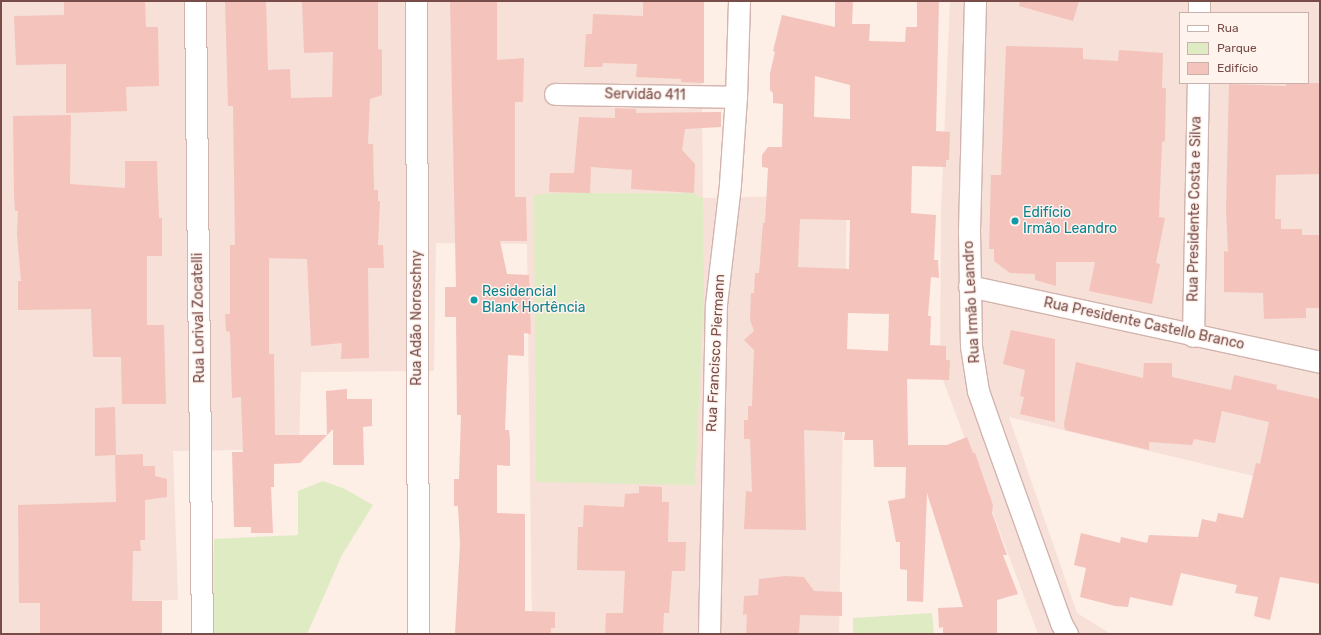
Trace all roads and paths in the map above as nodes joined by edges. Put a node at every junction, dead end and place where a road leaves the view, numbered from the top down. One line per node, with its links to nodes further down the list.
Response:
1 (195, 1): 13 (street, Rua Lorival Zocatelli)
2 (416, 1): 14 (street, Rua Adão Noroschny)
3 (738, 1): 9 (street, Rua Francisco Piermann)
4 (975, 1): 10 (street, Rua Irmão Leandro)
5 (1200, 1): 6 (street)
6 (1199, 12)
7 (1198, 84): 11 (street, Rua Presidente Costa e Silva)
8 (554, 94): 9 (street, Servidão 411)
9 (736, 97): 15 (street, Rua Francisco Piermann)
10 (969, 286): 11 (street, Rua Presidente Castello Branco); 16 (street, Rua Irmão Leandro)
11 (1193, 336): 12 (street, Rua Presidente Castello Branco)
12 (1320, 362)
13 (202, 634)
14 (418, 634)
15 (709, 634)
16 (1067, 634)

